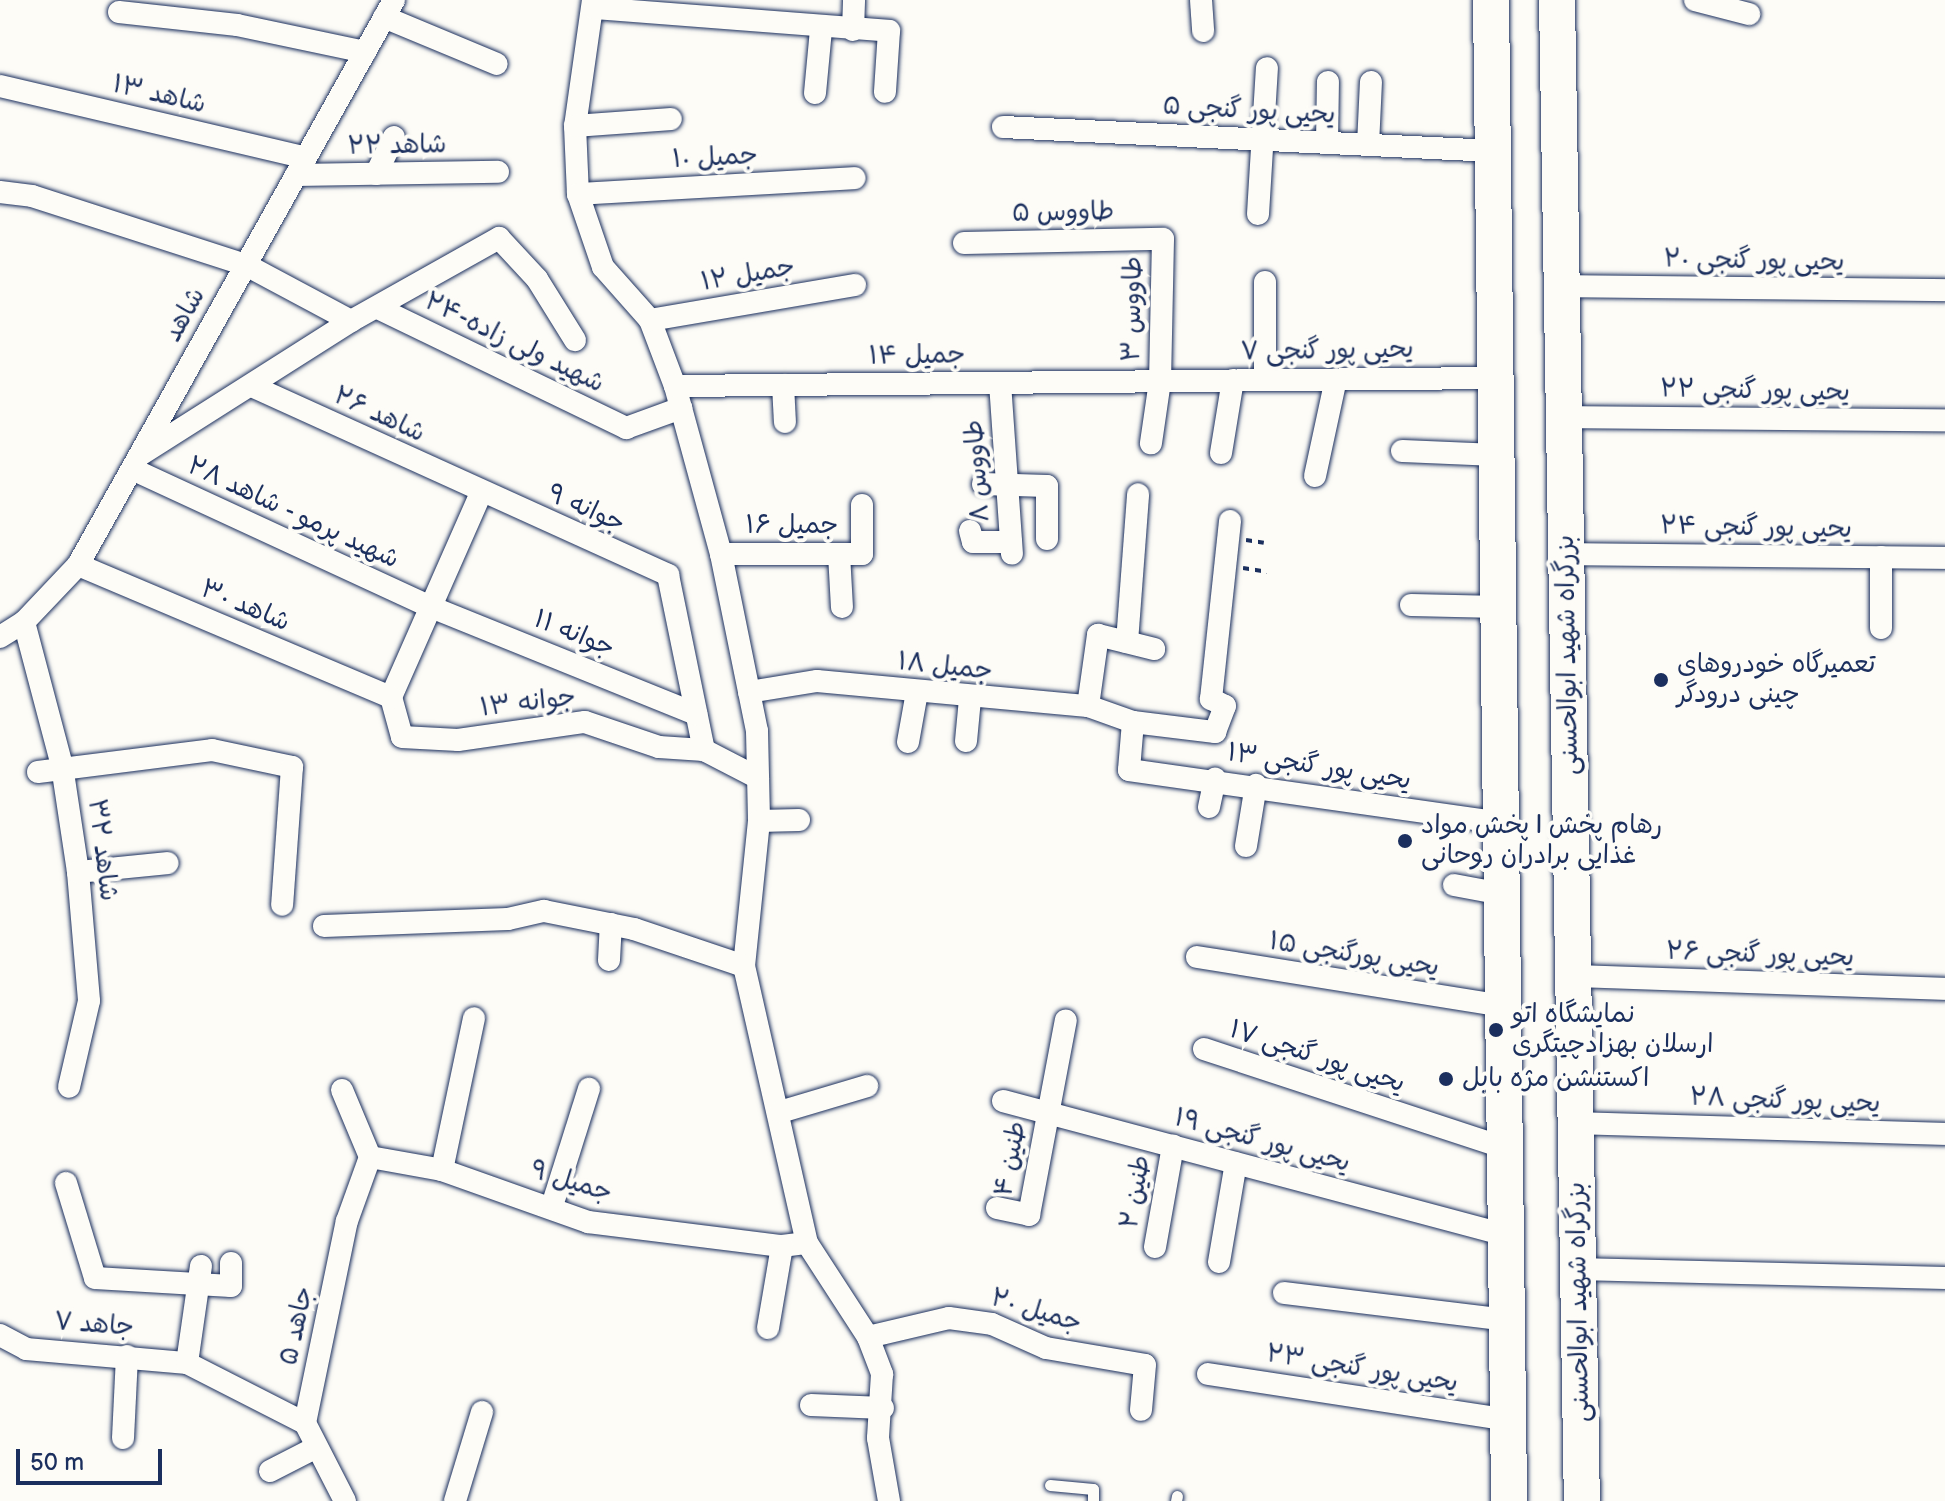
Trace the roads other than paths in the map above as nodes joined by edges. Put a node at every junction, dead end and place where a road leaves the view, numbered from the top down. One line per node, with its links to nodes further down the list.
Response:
1 (854, 0): 11 (street)
2 (1201, 0): 12 (street)
3 (1491, 0): 28 (main road)
4 (1557, 0): 41 (main road, بزرگراه شهید ابوالحسنی)
5 (1695, 0): 9 (street)
6 (593, 4): 10 (street); 22 (street)
7 (389, 9): 13 (street, شاهد); 14 (street)
8 (119, 12): 13 (street)
9 (1749, 14)
10 (821, 29): 11 (street); 20 (street)
11 (853, 30): 19 (street)
12 (1203, 31)
13 (365, 52): 29 (street, شاهد)
14 (497, 64)
15 (1267, 68): 25 (street)
16 (1328, 82): 26 (street)
17 (1371, 82): 27 (street)
18 (0, 86): 29 (street, شاهد ۱۳)
19 (885, 92)
20 (815, 93)
21 (671, 119): 22 (street)
22 (575, 126): 34 (street)
23 (1003, 127): 25 (street, یحیی پور گنجی ۵)
24 (394, 137): 31 (street)
25 (1266, 140): 26 (street, یحیی پور گنجی ۵); 35 (street)
26 (1327, 143): 27 (street, یحیی پور گنجی ۵)
27 (1368, 145): 28 (street, یحیی پور گنجی ۵)
28 (1493, 151): 47 (main road)
29 (301, 167): 31 (street, شاهد ۲۲); 38 (street, شاهد)
30 (498, 172): 31 (street, شاهد ۲۲)
31 (376, 174)
32 (855, 178): 34 (street, جمیل ۱۰)
33 (0, 192): 38 (street)
34 (578, 194): 44 (street)
35 (1258, 214)
36 (1163, 239): 37 (street, طاووس ۵); 51 (street, طاووس ۳)
37 (964, 243)
38 (246, 265): 45 (street); 64 (street, شاهد)
39 (1265, 282): 50 (street)
40 (855, 285): 44 (street, جمیل ۱۲)
41 (1562, 286): 42 (street, یحیی پور گنجی ۲۰); 57 (main road, بزرگراه شهید ابوالحسنی)
42 (1945, 290)
43 (378, 308): 45 (street); 46 (street); 56 (street, شهید ولی زاده-۲۴)
44 (650, 320): 54 (street)
45 (351, 321): 55 (street)
46 (575, 340)
47 (1496, 378): 48 (street, یحیی پور گنجی ۷); 63 (main road)
48 (1336, 379): 50 (street, یحیی پور گنجی ۷); 65 (street)
49 (1233, 380): 50 (street, یحیی پور گنجی ۷); 51 (street, یحیی پور گنجی ۷); 62 (street)
50 (1265, 380)
51 (1160, 381): 52 (street, جمیل ۱۴); 60 (street, طاووس ۳)
52 (1000, 383): 53 (street, جمیل ۱۴); 66 (street, طاووس ۸)
53 (783, 385): 54 (street, جمیل ۱۴); 59 (street)
54 (675, 386): 56 (street)
55 (254, 387): 64 (street); 68 (street, شاهد ۲۶)
56 (681, 408): 74 (street)
57 (1564, 417): 58 (street, یحیی پور گنجی ۲۲); 76 (main road, بزرگراه شهید ابوالحسنی)
58 (1945, 420)
59 (785, 422)
60 (1151, 443)
61 (1402, 451): 63 (street)
62 (1221, 453)
63 (1497, 455): 83 (main road)
64 (136, 462): 79 (street, شاهد); 81 (street, شهید پرمو - شاهد ۲۸)
65 (1315, 476)
66 (1007, 483): 67 (street); 72 (street, طاووس ۸); 73 (street)
67 (983, 484)
68 (481, 493): 81 (street); 94 (street, جوانه ۹)
69 (1138, 494): 87 (street)
70 (862, 505): 75 (street, جمیل ۱۶)
71 (1230, 521): 95 (street, جمیل ۱۸)
72 (970, 531)
73 (1047, 539)
74 (721, 554): 75 (street, جمیل ۱۶); 89 (street)
75 (839, 554): 82 (street)
76 (1566, 554): 77 (street, یحیی پور گنجی ۲۴); 119 (main road, بزرگراه شهید ابوالحسنی)
77 (1881, 557): 78 (street, یحیی پور گنجی ۲۴); 85 (street)
78 (1945, 558)
79 (78, 565): 84 (street, شاهد); 91 (street, شاهد ۳۰)
80 (1411, 605): 83 (street)
81 (431, 607): 91 (street); 94 (street, جوانه ۱۱)
82 (842, 607)
83 (1499, 607): 107 (main road)
84 (24, 622): 86 (street, شاهد); 99 (street, شاهد ۳۲)
85 (1881, 628)
86 (0, 637)
87 (1127, 642): 88 (street); 93 (street)
88 (1154, 649)
89 (749, 692): 90 (street, جمیل ۱۸); 101 (street)
90 (917, 692): 92 (street, جمیل ۱۸); 97 (street)
91 (391, 697): 98 (street, جوانه ۱۳)
92 (970, 699): 93 (street, جمیل ۱۸); 96 (street)
93 (1088, 706): 95 (street, جمیل ۱۸)
94 (696, 714): 98 (street)
95 (1133, 722): 102 (street, یحیی پور گنجی ۱۳)
96 (966, 741)
97 (908, 742)
98 (704, 750): 101 (street)
99 (62, 766): 100 (street); 110 (street, شاهد ۳۲); 113 (street)
100 (38, 772)
101 (758, 778): 106 (street)
102 (1215, 779): 103 (street, یحیی پور گنجی ۱۳); 104 (street)
103 (1256, 785): 107 (street, یحیی پور گنجی ۱۳); 108 (street)
104 (1209, 807)
105 (799, 820): 106 (street)
106 (759, 821): 118 (street)
107 (1501, 823): 112 (main road)
108 (1246, 846)
109 (168, 863): 110 (street)
110 (78, 872): 126 (street, شاهد ۳۲)
111 (1454, 885): 112 (street)
112 (1502, 894): 121 (main road)
113 (282, 905)
114 (611, 924): 115 (street); 117 (street); 118 (street)
115 (324, 926)
116 (1197, 957): 121 (street, یحیی پورگنجی ۱۵)
117 (609, 960)
118 (744, 966): 130 (street)
119 (1573, 976): 120 (street, یحیی پور گنجی ۲۶); 132 (main road, بزرگراه شهید ابوالحسنی)
120 (1945, 989)
121 (1503, 1006): 135 (main road)
122 (474, 1018): 138 (street)
123 (1066, 1020): 131 (street, طنین ۴)
124 (1204, 1049): 135 (street, یحیی پور گنجی ۱۷)
125 (867, 1086): 130 (street)
126 (69, 1087)
127 (589, 1089): 140 (street)
128 (342, 1090): 136 (street)
129 (1003, 1101): 131 (street, یحیی پور گنجی ۱۹)
130 (780, 1112): 143 (street)
131 (1048, 1114): 134 (street, یحیی پور گنجی ۱۹); 141 (street, طنین ۴)
132 (1576, 1123): 133 (street, یحیی پور گنجی ۲۸); 148 (main road, بزرگراه شهید ابوالحسنی)
133 (1945, 1134)
134 (1173, 1146): 137 (street, یحیی پور گنجی ۱۹); 145 (street, طنین ۲)
135 (1505, 1148): 142 (main road)
136 (370, 1157): 138 (street, جمیل ۹); 164 (street, جاهد ۵)
137 (1236, 1163): 142 (street, یحیی پور گنجی ۱۹); 146 (street)
138 (442, 1170): 140 (street, جمیل ۹)
139 (66, 1183): 149 (street)
140 (552, 1206): 144 (street, جمیل ۹)
141 (997, 1208)
142 (1506, 1235): 152 (main road)
143 (807, 1243): 144 (street, جمیل ۹); 155 (street)
144 (782, 1246): 153 (street)
145 (1155, 1247)
146 (1219, 1262)
147 (231, 1263): 149 (street)
148 (1578, 1269): 150 (street); 174 (main road, بزرگراه شهید ابوالحسنی)
149 (200, 1274): 157 (street)
150 (1945, 1278)
151 (1284, 1293): 152 (street)
152 (1507, 1320): 163 (main road)
153 (768, 1328)
154 (0, 1335): 156 (street, جاهد ۷)
155 (868, 1337): 160 (street); 161 (street, جمیل ۲۰)
156 (127, 1356): 157 (street, جاهد ۷); 165 (street)
157 (187, 1363): 164 (street, جاهد ۷)
158 (1208, 1374): 163 (street, یحیی پور گنجی ۲۳)
159 (811, 1405): 160 (street)
160 (883, 1408): 171 (street)
161 (1141, 1410)
162 (482, 1412): 170 (street)
163 (1508, 1420): 173 (main road)
164 (305, 1423): 166 (street)
165 (123, 1438)
166 (315, 1448): 167 (street); 169 (street)
167 (270, 1471)
168 (1050, 1485): 172 (lane)
169 (345, 1501)
170 (455, 1501)
171 (889, 1501)
172 (1093, 1501)
173 (1509, 1501)
174 (1582, 1501)

